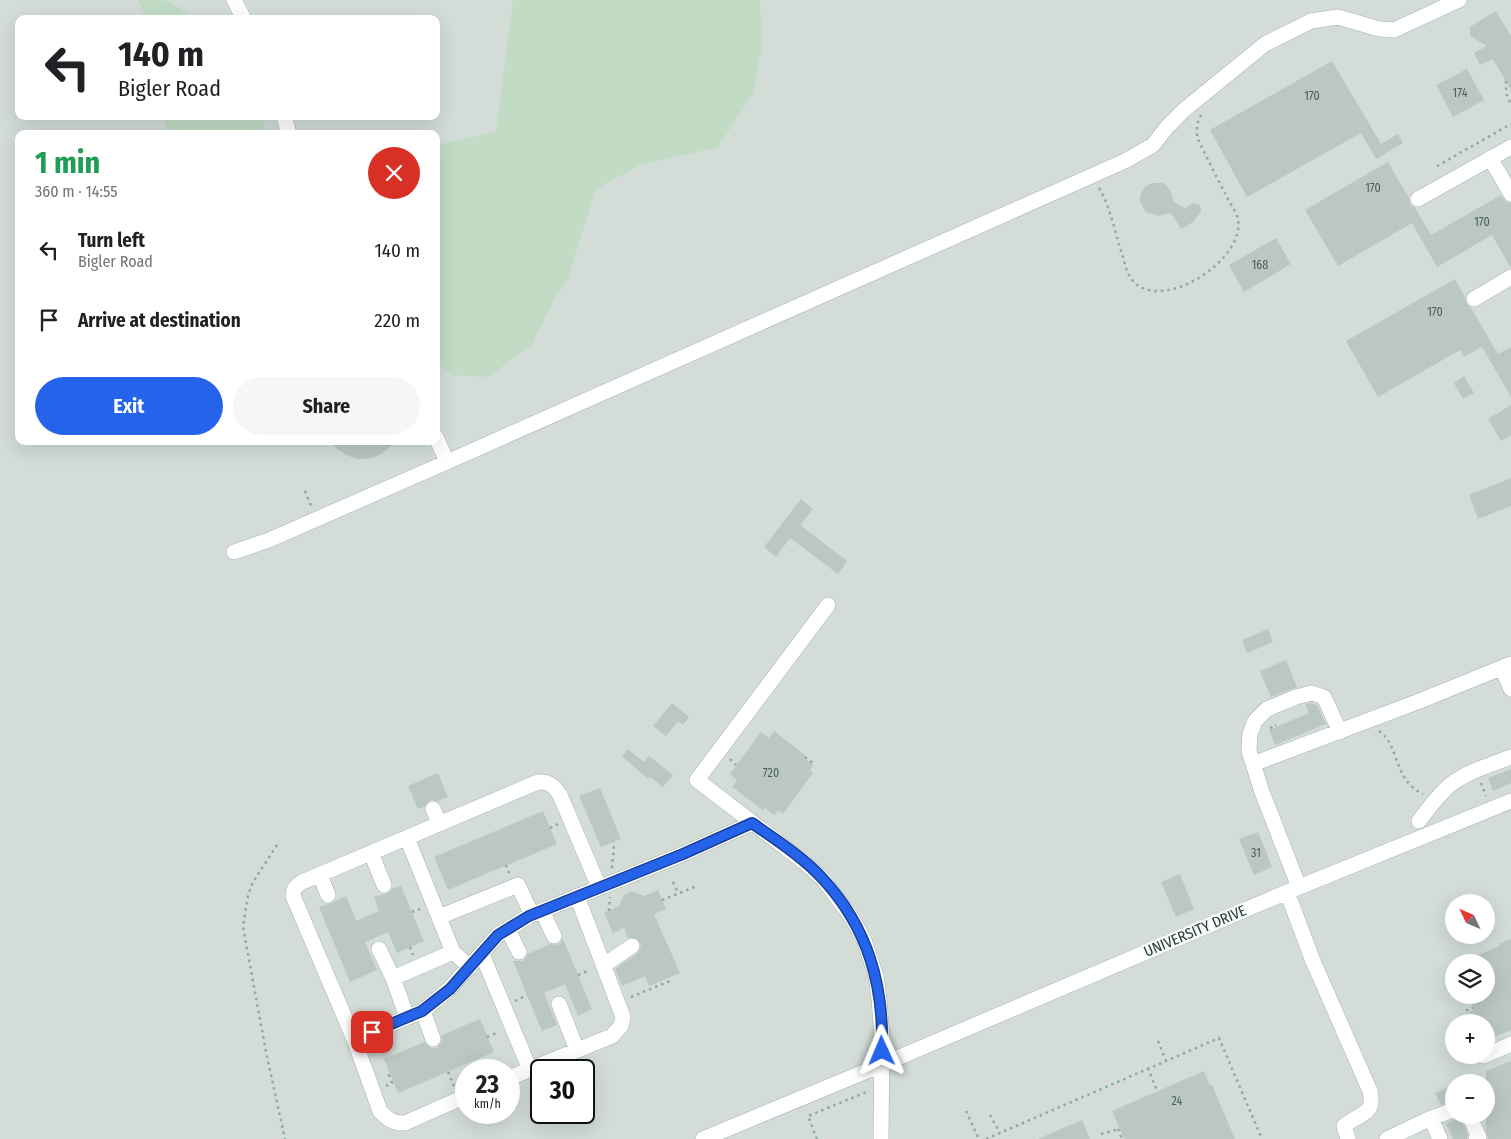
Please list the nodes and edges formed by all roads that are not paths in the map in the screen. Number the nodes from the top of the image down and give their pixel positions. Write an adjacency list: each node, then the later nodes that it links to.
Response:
1 (234, 0): 3 (street)
2 (1459, 0): 11 (street)
3 (242, 15)
4 (1511, 147): 5 (street)
5 (1490, 158): 6 (street); 7 (street)
6 (1511, 194)
7 (1418, 199)
8 (1511, 277): 9 (street)
9 (1474, 299)
10 (440, 445): 11 (street)
11 (447, 462): 12 (street)
12 (234, 552)
13 (828, 605): 22 (street)
14 (1506, 666): 15 (street); 16 (street)
15 (1511, 689)
16 (1340, 732): 18 (street); 18 (street)
17 (1511, 756): 21 (street)
18 (1253, 764): 29 (street)
19 (1511, 801): 29 (street, UNIVERSITY DRIVE)
20 (433, 809): 23 (street)
21 (1420, 821)
22 (752, 823): 28 (street); 53 (street)
23 (440, 824): 24 (street); 28 (street)
24 (407, 838): 25 (street); 33 (street)
25 (372, 853): 26 (street); 27 (street)
26 (320, 875): 30 (street); 47 (street)
27 (384, 885)
28 (605, 890): 31 (street)
29 (1293, 890): 53 (street, UNIVERSITY DRIVE); 62 (street)
30 (328, 895)
31 (576, 896): 32 (street); 41 (street)
32 (537, 913): 33 (street); 34 (street); 35 (street)
33 (439, 917): 38 (street)
34 (508, 930): 39 (street); 40 (street)
35 (554, 936)
36 (632, 946): 41 (street)
37 (379, 949): 43 (street)
38 (453, 952): 42 (street); 43 (street)
39 (519, 952)
40 (482, 954): 42 (street); 54 (street)
41 (604, 965): 50 (street)
42 (470, 967): 45 (street)
43 (393, 978): 46 (street)
44 (559, 1004): 50 (street)
45 (422, 1011): 46 (street); 48 (street)
46 (407, 1017): 47 (street)
47 (354, 1039): 56 (street)
48 (433, 1039)
49 (1511, 1044): 51 (street)
50 (576, 1050): 52 (street)
51 (1495, 1051)
52 (555, 1059)
53 (881, 1065): 60 (street, UNIVERSITY DRIVE); 61 (street)
54 (530, 1070): 55 (street)
55 (520, 1074)
56 (455, 1101)
57 (1445, 1113): 58 (street)
58 (1431, 1118): 63 (street); 64 (street)
59 (1473, 1124): 65 (street)
60 (702, 1139)
61 (881, 1139)
62 (1348, 1139)
63 (1387, 1139)
64 (1440, 1139)
65 (1476, 1139)

